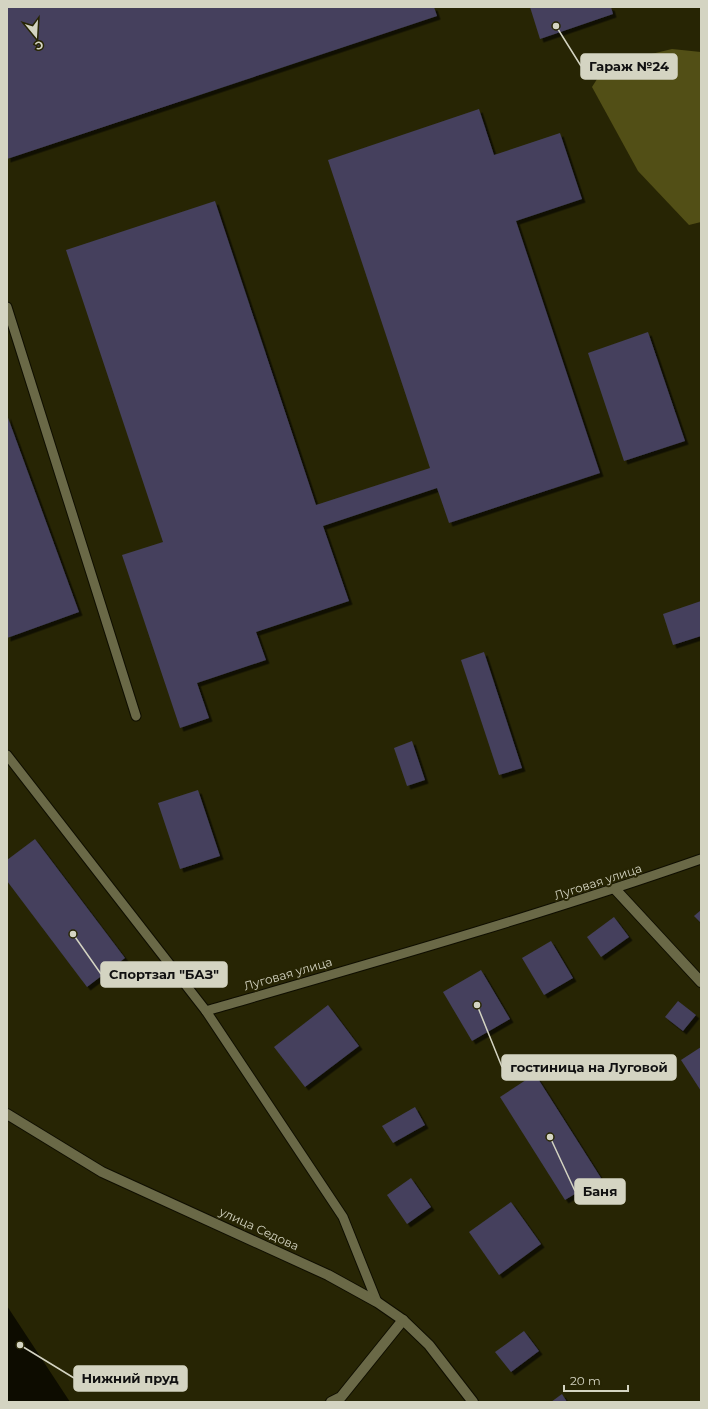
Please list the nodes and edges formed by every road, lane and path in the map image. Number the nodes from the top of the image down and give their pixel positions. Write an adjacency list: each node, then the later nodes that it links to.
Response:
1 (7, 307): 2 (lane)
2 (136, 716)
3 (7, 755): 7 (lane)
4 (701, 859): 5 (lane, Луговая улица)
5 (615, 889): 6 (main road); 7 (lane, Луговая улица)
6 (701, 982)
7 (206, 1010): 9 (lane)
8 (7, 1114): 9 (main road, улица Седова)
9 (377, 1302): 10 (main road, улица Седова)
10 (403, 1320): 11 (main road); 12 (main road, улица Седова)
11 (331, 1402)
12 (474, 1402)

